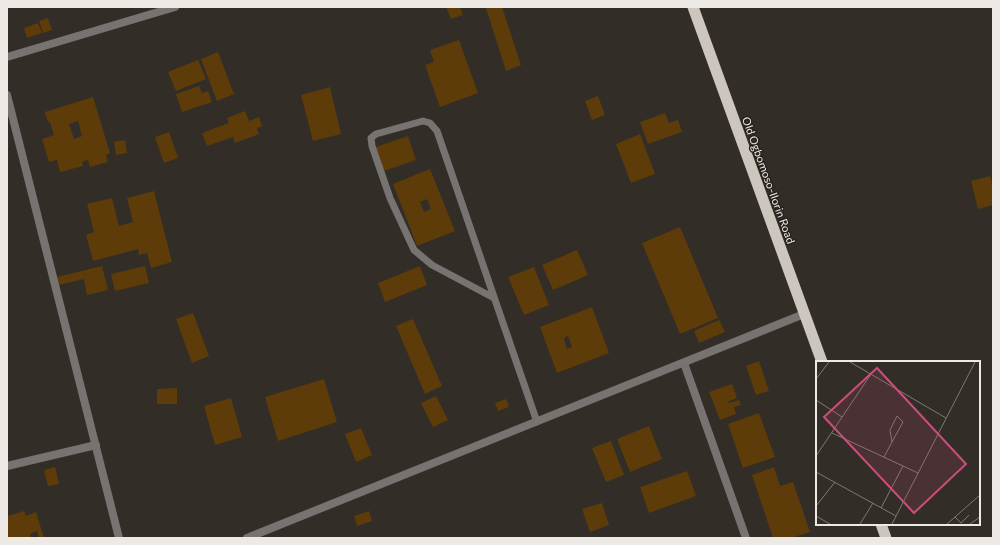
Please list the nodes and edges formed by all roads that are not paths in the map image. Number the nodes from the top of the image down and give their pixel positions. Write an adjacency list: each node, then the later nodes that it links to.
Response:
1 (175, 7): 3 (street)
2 (693, 7): 6 (highway, Old Ogbomoso-Ilorin Road)
3 (7, 57)
4 (7, 95): 10 (street)
5 (494, 298): 5 (lane); 9 (lane)
6 (804, 314): 7 (highway, Old Ogbomoso-Ilorin Road); 8 (street)
7 (822, 361)
8 (684, 363): 9 (street); 15 (street)
9 (537, 422): 14 (street)
10 (96, 445): 11 (street); 13 (street)
11 (7, 466)
12 (881, 525): 16 (highway)
13 (119, 538)
14 (247, 538)
15 (746, 538)
16 (886, 538)

